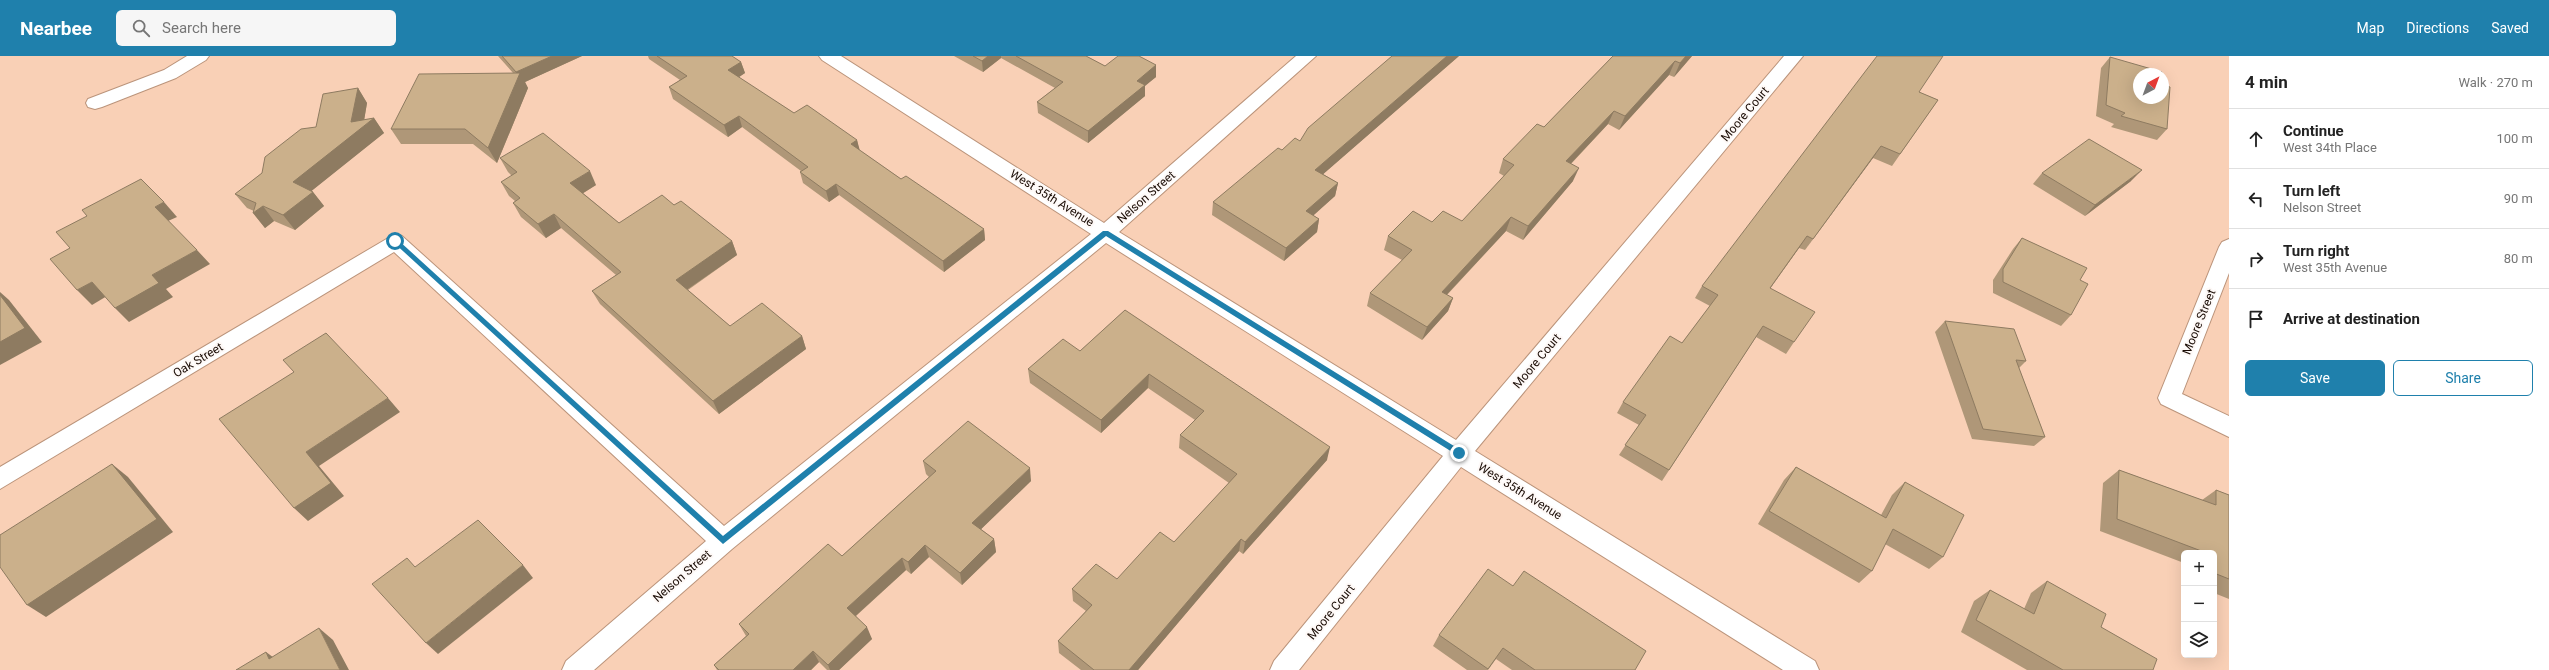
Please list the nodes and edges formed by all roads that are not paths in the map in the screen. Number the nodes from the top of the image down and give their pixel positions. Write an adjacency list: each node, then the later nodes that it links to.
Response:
1 (200, 56): 5 (street)
2 (828, 56): 6 (street, West 35th Avenue)
3 (1307, 56): 6 (street, Nelson Street)
4 (1794, 56): 9 (street, Moore Court)
5 (94, 104)
6 (1105, 232): 9 (street, West 35th Avenue); 11 (street, Nelson Street)
7 (2229, 246): 8 (street, Moore Street)
8 (2229, 427)
9 (1459, 453): 13 (street, Moore Court); 14 (street, West 35th Avenue)
10 (0, 479): 11 (street, Oak Street)
11 (723, 541): 12 (street, Nelson Street)
12 (576, 670)
13 (1284, 670)
14 (1806, 670)

